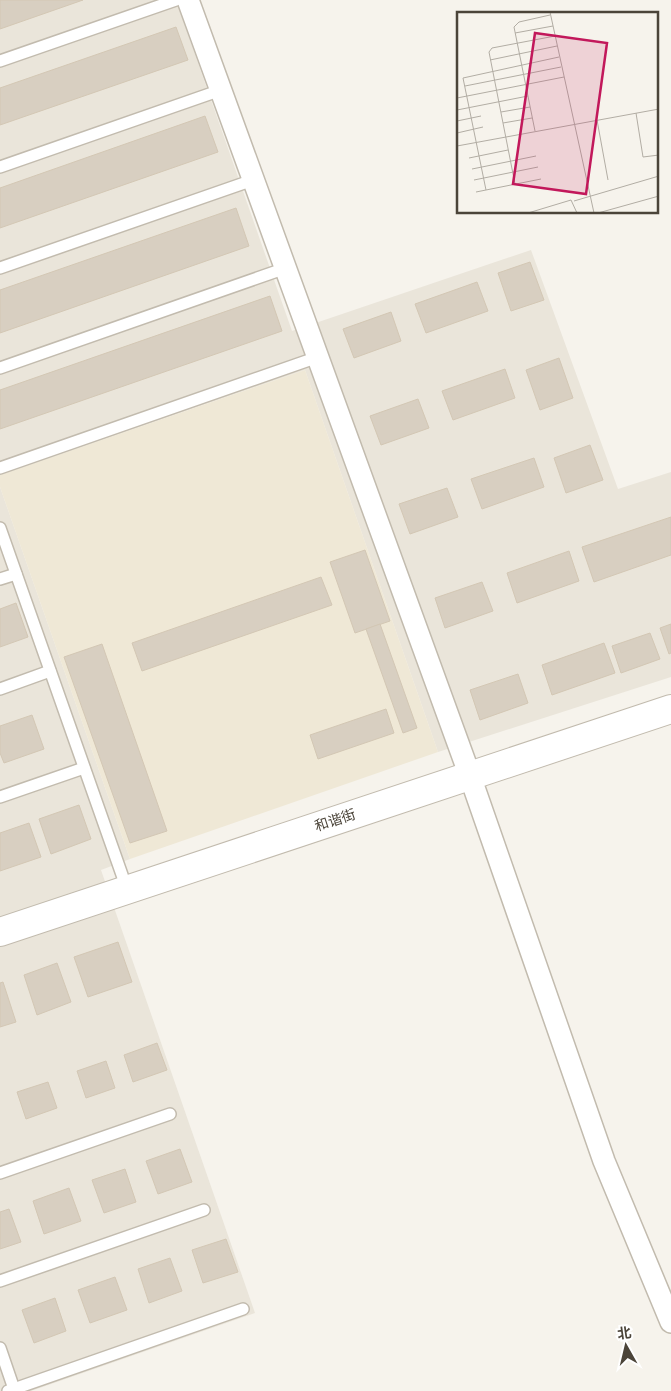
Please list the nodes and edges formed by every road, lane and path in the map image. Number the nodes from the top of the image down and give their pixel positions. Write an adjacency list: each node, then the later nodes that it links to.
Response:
1 (176, 0): 3 (lane)
2 (188, 0): 4 (street)
3 (0, 61)
4 (220, 90): 5 (lane); 6 (street)
5 (0, 167)
6 (253, 180): 7 (lane); 8 (street)
7 (0, 268)
8 (286, 268): 9 (street); 10 (lane)
9 (318, 357): 11 (lane); 19 (street)
10 (0, 368)
11 (0, 468)
12 (0, 528): 13 (lane)
13 (16, 574): 14 (lane); 15 (lane)
14 (0, 579)
15 (50, 671): 16 (lane); 18 (lane)
16 (0, 689)
17 (671, 709): 19 (street, 和谐街)
18 (84, 768): 20 (lane); 21 (lane)
19 (470, 776): 21 (street, 和谐街); 28 (street)
20 (0, 797)
21 (127, 890): 22 (street, 和谐街)
22 (0, 932)
23 (170, 1114): 24 (lane)
24 (0, 1173)
25 (204, 1210): 26 (lane)
26 (0, 1281)
27 (242, 1309): 30 (lane)
28 (671, 1322)
29 (0, 1348): 30 (lane)
30 (11, 1390)

